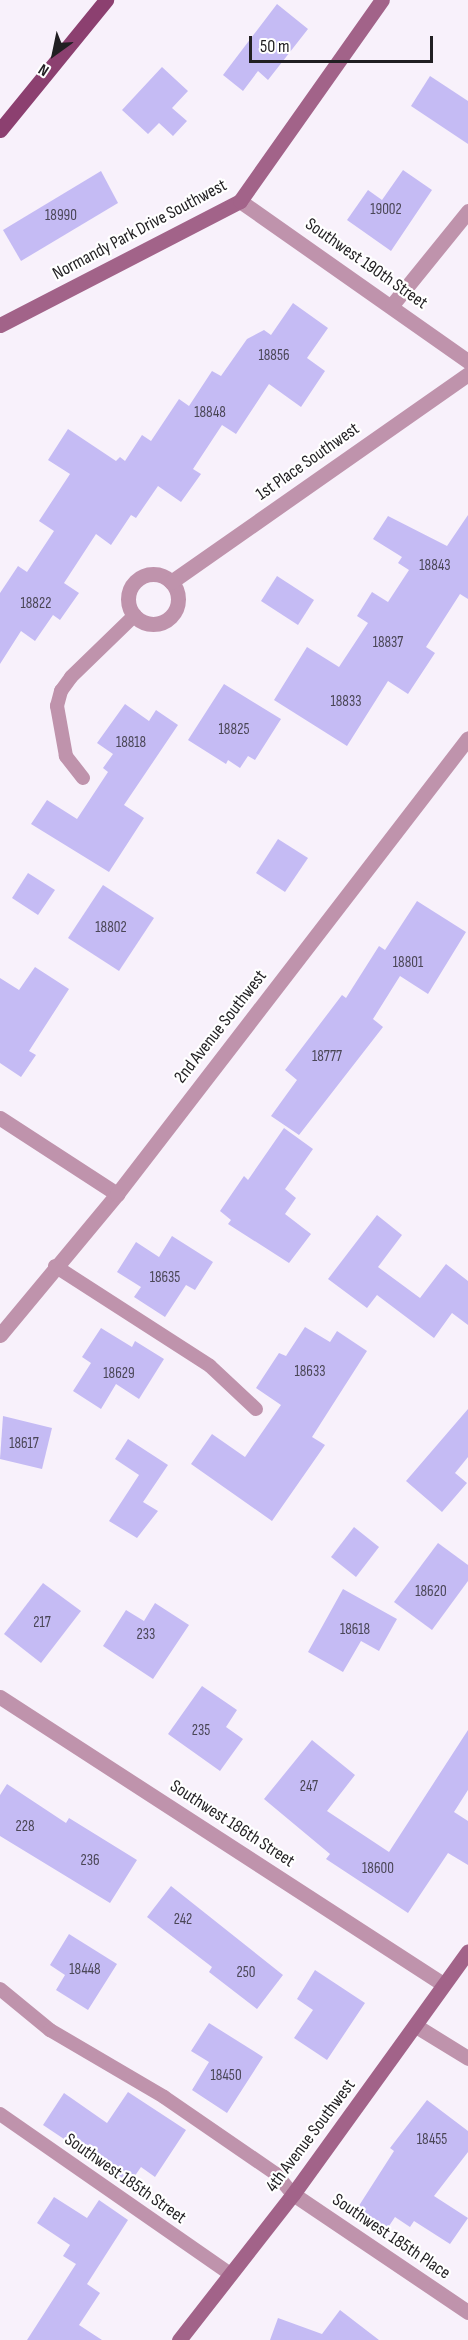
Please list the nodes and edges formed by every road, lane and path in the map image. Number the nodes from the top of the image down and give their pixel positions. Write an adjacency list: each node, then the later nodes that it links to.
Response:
1 (106, 0): 3 (main road)
2 (382, 0): 4 (street, Normandy Park Drive Southwest)
3 (0, 130)
4 (240, 201): 6 (street, Southwest 190th Street); 7 (street, Normandy Park Drive Southwest)
5 (468, 211): 6 (street)
6 (392, 305): 8 (street, Southwest 190th Street)
7 (0, 325)
8 (468, 361)
9 (468, 374): 10 (street, 1st Place Southwest)
10 (171, 582): 11 (street); 11 (street)
11 (135, 615): 13 (lane)
12 (468, 738): 15 (street, 2nd Avenue Southwest)
13 (83, 778)
14 (0, 1118): 15 (street)
15 (117, 1194): 16 (street, 2nd Avenue Southwest)
16 (55, 1266): 17 (street, 2nd Avenue Southwest); 18 (lane)
17 (0, 1335)
18 (256, 1409)
19 (0, 1697): 21 (street, Southwest 186th Street)
20 (468, 1951): 21 (street, 4th Avenue Southwest)
21 (443, 1984): 23 (street, 4th Avenue Southwest)
22 (0, 1989): 26 (lane)
23 (416, 2026): 24 (street); 26 (street, 4th Avenue Southwest)
24 (468, 2058)
25 (0, 2114): 27 (lane, Southwest 185th Street)
26 (292, 2194): 27 (street, 4th Avenue Southwest); 28 (street, Southwest 185th Place)
27 (230, 2274): 29 (street, 4th Avenue Southwest)
28 (468, 2312)
29 (179, 2340)

